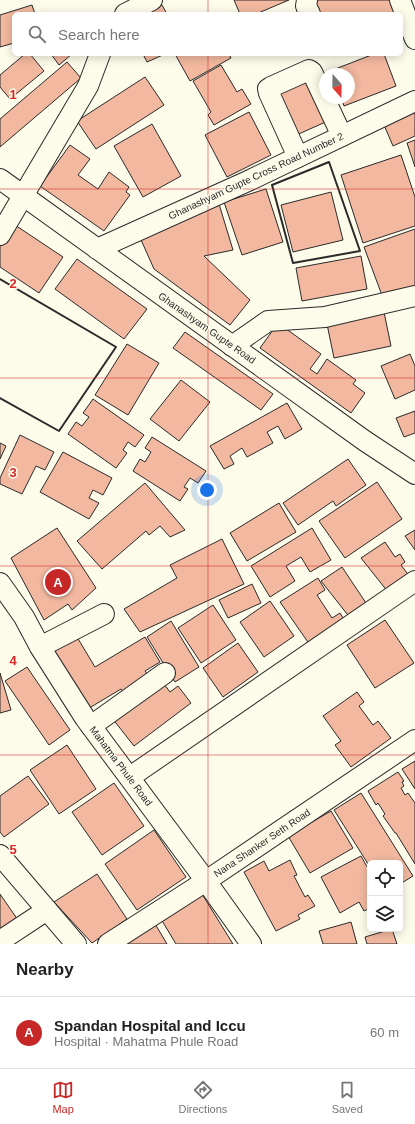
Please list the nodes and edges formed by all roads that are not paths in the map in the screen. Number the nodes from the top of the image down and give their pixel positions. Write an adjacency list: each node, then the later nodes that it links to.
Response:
1 (120, 0): 5 (street)
2 (152, 0): 6 (street)
3 (307, 0): 7 (street)
4 (403, 11): 8 (street)
5 (115, 12)
6 (129, 12)
7 (309, 12)
8 (415, 39)
9 (99, 56): 14 (street)
10 (415, 101): 11 (street, Ghanashyam Gupte Cross Road Number 2)
11 (342, 136): 12 (street, Ghanashyam Gupte Cross Road Number 2); 12 (street)
12 (298, 157): 16 (street, Ghanashyam Gupte Cross Road Number 2)
13 (0, 179): 14 (street, Ghanashyam Gupte Road)
14 (23, 196): 15 (street); 16 (street, Ghanashyam Gupte Road)
15 (0, 235)
16 (97, 249): 18 (street, Ghanashyam Gupte Road)
17 (415, 296): 18 (street)
18 (232, 346): 19 (street, Ghanashyam Gupte Road)
19 (415, 474)
20 (415, 581): 27 (street)
21 (0, 583): 23 (street, Mahatma Phule Road)
22 (104, 614): 23 (street)
23 (40, 647): 25 (street, Mahatma Phule Road)
24 (165, 674): 25 (street)
25 (91, 726): 27 (street, Mahatma Phule Road)
26 (415, 740): 29 (street, Nana Shanker Seth Road)
27 (130, 777): 29 (street, Mahatma Phule Road)
28 (0, 855): 30 (street)
29 (206, 881): 33 (street, Nana Shanker Seth Road); 34 (street, Mahatma Phule Road)
30 (47, 910): 31 (street); 32 (street)
31 (0, 941)
32 (76, 944)
33 (108, 944)
34 (251, 944)

